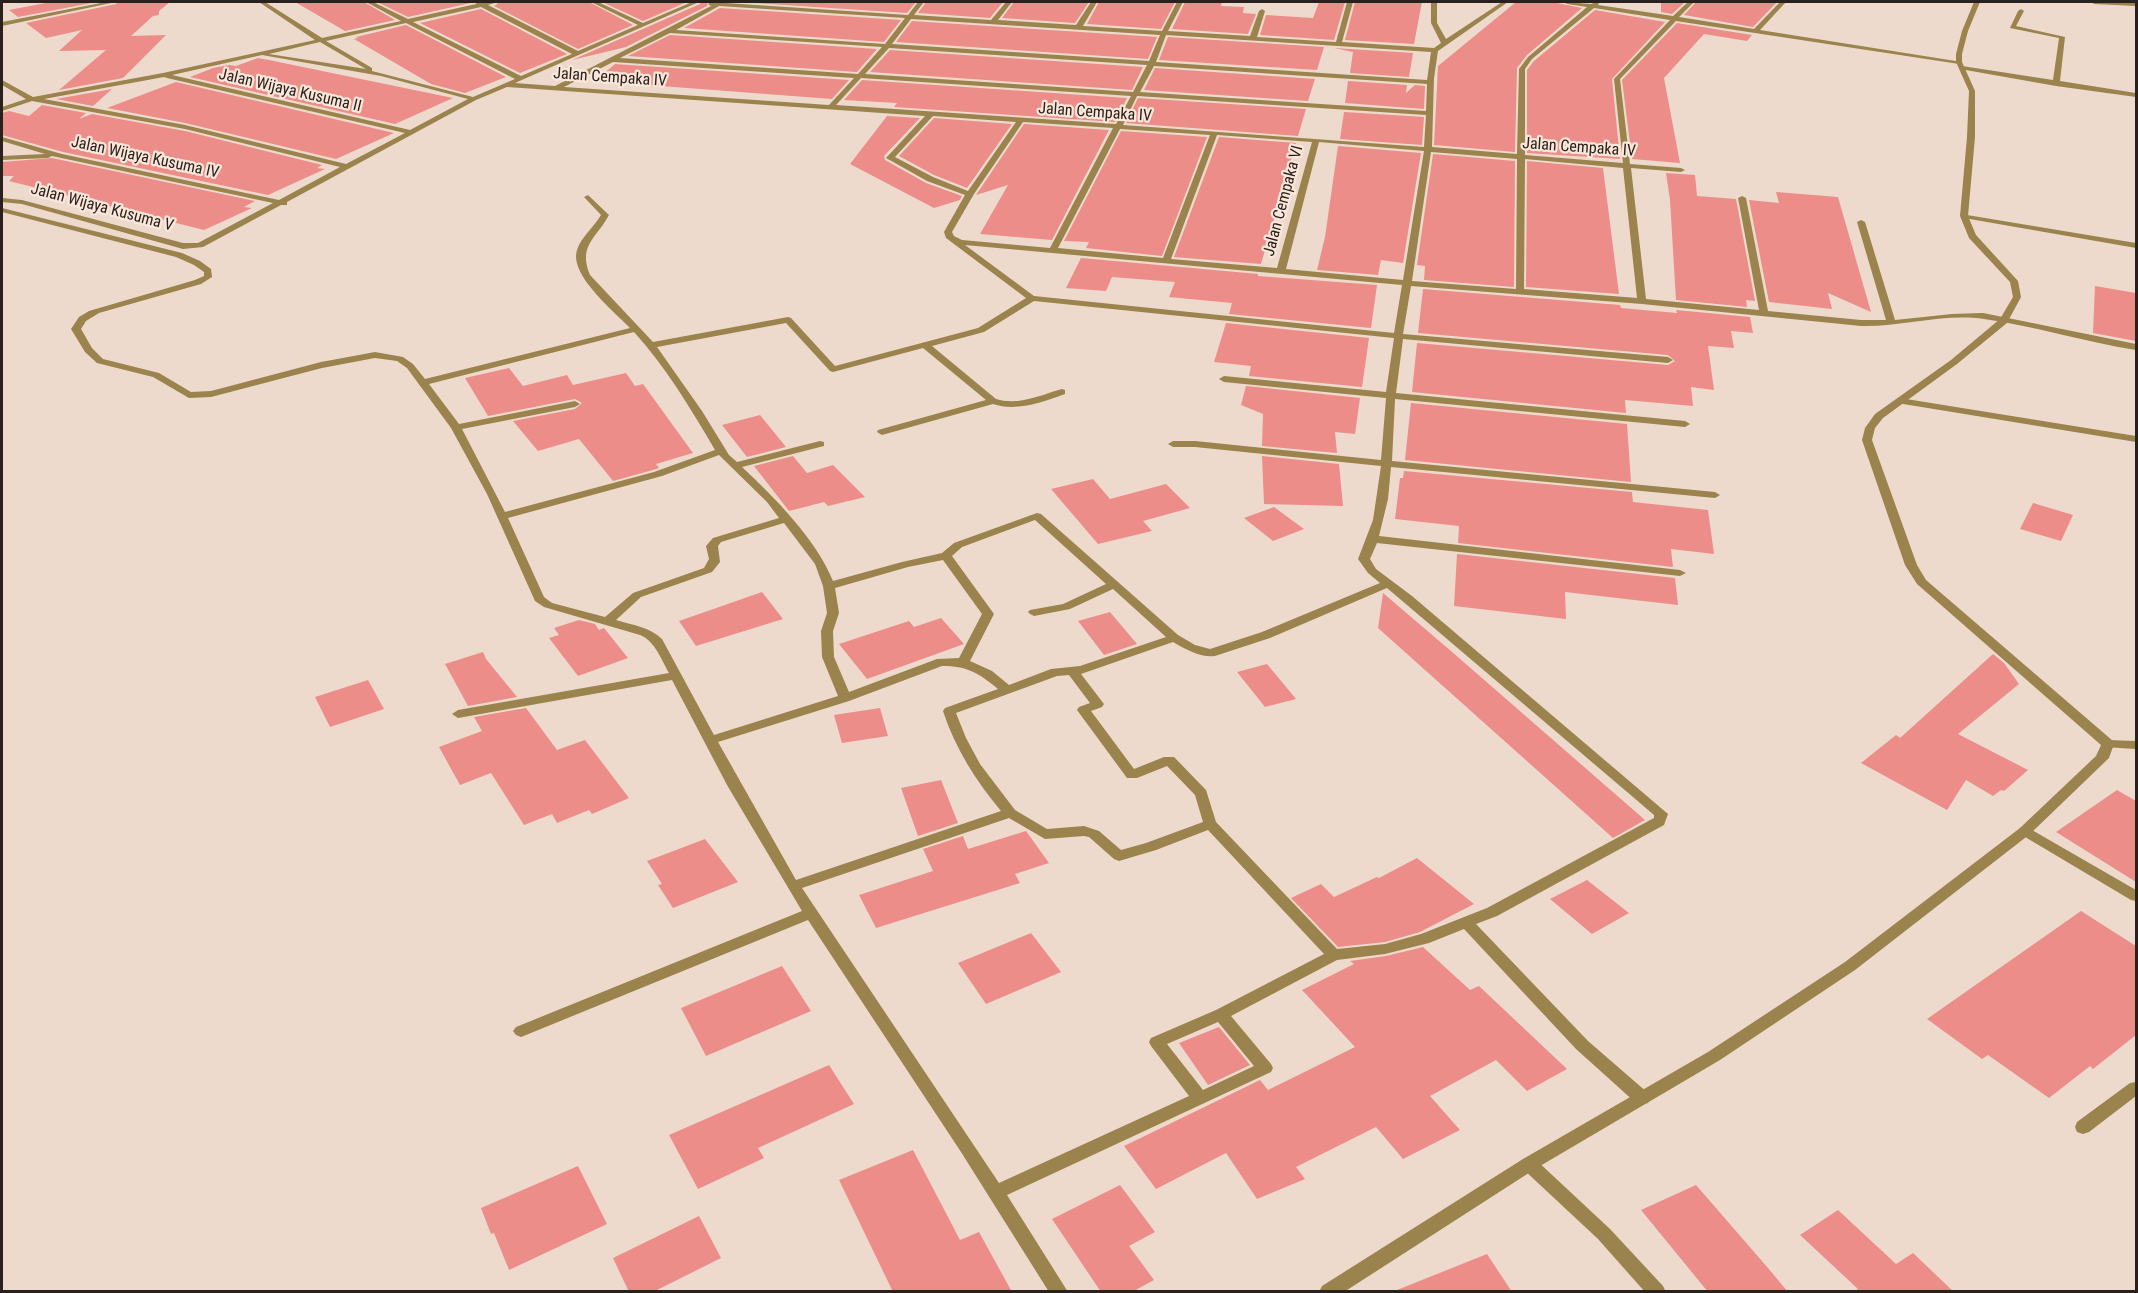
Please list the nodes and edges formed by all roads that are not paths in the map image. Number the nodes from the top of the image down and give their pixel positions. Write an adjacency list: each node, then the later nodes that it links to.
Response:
1 (113, 2): 30 (street)
2 (262, 2): 38 (street)
3 (369, 2): 28 (street)
4 (495, 2): 19 (street)
5 (594, 2): 31 (street)
6 (697, 2): 22 (street); 31 (street)
7 (921, 2): 27 (street)
8 (1009, 2): 29 (street)
9 (1094, 2): 33 (street)
10 (1180, 2): 36 (street)
11 (1350, 2): 39 (street)
12 (1434, 2): 40 (street)
13 (1506, 2): 40 (street)
14 (1568, 2): 20 (street)
15 (1691, 2): 24 (street)
16 (1783, 2): 32 (street)
17 (1977, 2): 46 (street)
18 (2094, 2): 21 (street)
19 (478, 3): 28 (street); 43 (street)
20 (1596, 4): 26 (street); 75 (street)
21 (2136, 4)
22 (717, 5): 27 (street); 34 (street)
23 (1262, 11): 37 (street)
24 (1682, 11): 26 (street); 32 (street)
25 (2021, 11): 54 (street)
26 (1673, 14): 35 (street); 76 (street)
27 (908, 17): 29 (street); 41 (street)
28 (404, 21): 38 (street); 51 (street)
29 (993, 22): 33 (street)
30 (2, 24)
31 (641, 24): 43 (street)
32 (1761, 25): 35 (street); 46 (street)
33 (1078, 28): 36 (street)
34 (669, 31): 41 (street); 45 (street)
35 (1755, 31): 46 (street)
36 (1164, 33): 37 (street); 47 (street)
37 (1253, 38): 39 (street)
38 (321, 40): 44 (street); 49 (street)
39 (1339, 43): 42 (street)
40 (1445, 43): 42 (street)
41 (887, 46): 47 (street); 50 (street)
42 (1436, 50): 53 (street)
43 (576, 53): 51 (street)
44 (258, 54): 48 (street); 49 (street)
45 (612, 60): 50 (street); 56 (street)
46 (1960, 61): 54 (street); 85 (street)
47 (1152, 62): 53 (street); 57 (street)
48 (163, 75): 59 (street); 68 (street, Jalan Wijaya Kusuma II)
49 (381, 75): 60 (street)
50 (861, 75): 57 (street); 62 (street)
51 (519, 78): 55 (street)
52 (2, 82): 59 (street)
53 (1429, 82): 64 (street)
54 (2056, 84): 58 (street)
55 (507, 85): 56 (street, Jalan Cempaka IV); 60 (street)
56 (556, 88): 62 (street, Jalan Cempaka IV)
57 (1136, 93): 64 (street); 67 (street)
58 (2136, 95): 61 (street)
59 (32, 99): 63 (street); 77 (street)
60 (474, 99): 68 (street)
61 (2136, 103)
62 (831, 107): 65 (street, Jalan Cempaka IV)
63 (2, 109)
64 (1428, 112): 72 (street)
65 (930, 115): 66 (street, Jalan Cempaka IV); 79 (street)
66 (1020, 121): 67 (street, Jalan Cempaka IV); 79 (street)
67 (1117, 128): 69 (street, Jalan Cempaka IV); 89 (street)
68 (410, 132): 77 (street)
69 (1214, 134): 71 (street, Jalan Cempaka IV); 90 (street)
70 (2, 139): 73 (street, Jalan Wijaya Kusuma IV)
71 (1316, 140): 72 (street, Jalan Cempaka IV); 91 (street, Jalan Cempaka VI)
72 (1428, 151): 75 (street, Jalan Cempaka IV); 92 (street)
73 (61, 156): 74 (street); 83 (street, Jalan Wijaya Kusuma IV)
74 (2, 158)
75 (1521, 158): 76 (street, Jalan Cempaka IV); 93 (street)
76 (1628, 166): 78 (street, Jalan Cempaka IV); 95 (street)
77 (349, 167): 83 (street)
78 (1681, 170)
79 (970, 194): 87 (street)
80 (588, 197): 99 (street)
81 (1742, 198): 96 (street)
82 (2, 200): 83 (street, Jalan Wijaya Kusuma V)
83 (284, 203)
84 (2, 210): 106 (street)
85 (1964, 216): 88 (street); 98 (street)
86 (1860, 222): 97 (street)
87 (954, 240): 89 (street); 94 (street)
88 (2136, 246)
89 (1053, 250): 90 (street)
90 (1166, 261): 91 (street)
91 (1281, 271): 92 (street)
92 (1408, 283): 93 (street); 100 (street)
93 (1520, 292): 95 (street)
94 (1032, 298): 100 (street); 102 (street)
95 (1642, 301): 96 (street)
96 (1764, 312): 97 (street)
97 (1892, 321): 98 (street)
98 (2004, 321): 103 (street); 110 (street)
99 (636, 329): 101 (street); 106 (street)
100 (1399, 336): 104 (street); 108 (street)
101 (651, 345): 102 (street); 118 (street)
102 (926, 346): 109 (street)
103 (2136, 347)
104 (1668, 360)
105 (1224, 379): 108 (street)
106 (422, 383): 113 (street)
107 (1062, 392): 109 (street)
108 (1390, 394): 112 (street); 119 (street)
109 (993, 401): 114 (street)
110 (1900, 401): 115 (street); 140 (street)
111 (575, 404): 113 (street)
112 (1684, 424)
113 (456, 427): 122 (street)
114 (882, 432)
115 (2136, 439)
116 (820, 444): 120 (street)
117 (1173, 444): 119 (street)
118 (721, 451): 120 (street); 122 (street)
119 (1386, 464): 121 (street); 124 (street)
120 (735, 466): 123 (street)
121 (1715, 495)
122 (502, 516): 131 (street)
123 (787, 519): 129 (street); 131 (street)
124 (1375, 539): 126 (street); 128 (street)
125 (946, 556): 127 (street); 129 (street); 133 (street)
126 (1680, 573)
127 (1116, 584): 130 (street); 132 (street)
128 (1387, 584): 132 (street); 148 (street)
129 (829, 586): 137 (street)
130 (1034, 612)
131 (609, 620): 135 (street)
132 (1174, 638): 134 (street)
133 (963, 662): 136 (street); 137 (street)
134 (1072, 670): 136 (street); 143 (street)
135 (675, 676): 138 (street); 139 (street)
136 (1007, 690): 142 (street)
137 (845, 698): 139 (street)
138 (458, 714)
139 (710, 740): 145 (street)
140 (2108, 744): 141 (street); 144 (street)
141 (2136, 746)
142 (1010, 813): 143 (street); 145 (street)
143 (1209, 824): 149 (street)
144 (2025, 831): 146 (street); 154 (street)
145 (793, 886): 147 (street)
146 (2136, 896)
147 (811, 913): 151 (street); 157 (street)
148 (1466, 922): 149 (street); 154 (street)
149 (1334, 955): 150 (street)
150 (1221, 1014): 153 (street); 153 (street)
151 (521, 1030)
152 (2136, 1088): 155 (street)
153 (1199, 1097): 157 (street)
154 (1642, 1098): 156 (street)
155 (2084, 1127)
156 (1529, 1164): 159 (street); 160 (street)
157 (994, 1193): 158 (street)
158 (1059, 1292)
159 (1328, 1292)
160 (1657, 1292)

